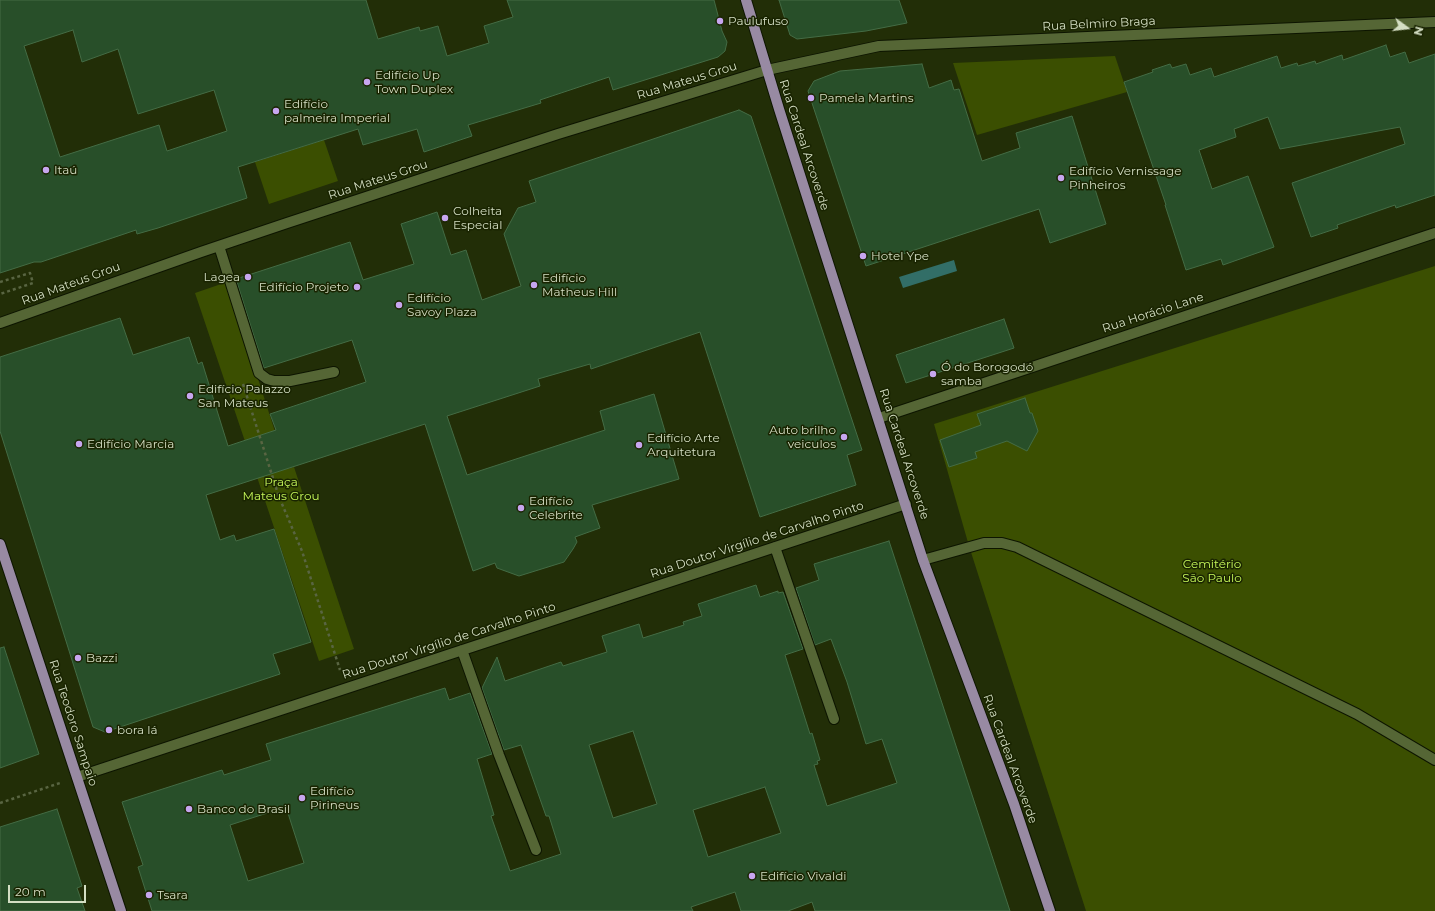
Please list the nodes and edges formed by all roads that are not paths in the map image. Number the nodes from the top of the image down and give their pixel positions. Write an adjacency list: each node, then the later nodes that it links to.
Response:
1 (746, 0): 3 (main road, Rua Cardeal Arcoverde)
2 (1435, 22): 3 (street, Rua Belmiro Braga)
3 (766, 70): 5 (street, Rua Mateus Grou); 8 (main road, Rua Cardeal Arcoverde)
4 (1435, 233): 8 (street, Rua Horácio Lane)
5 (219, 246): 6 (street, Rua Mateus Grou); 7 (street)
6 (0, 323)
7 (334, 372)
8 (879, 418): 9 (main road, Rua Cardeal Arcoverde)
9 (906, 504): 11 (street, Rua Doutor Virgílio de Carvalho Pinto); 12 (main road, Rua Cardeal Arcoverde)
10 (0, 544): 16 (main road, Rua Teodoro Sampaio)
11 (775, 547): 13 (street, Rua Doutor Virgílio de Carvalho Pinto); 14 (street)
12 (923, 560): 15 (street); 19 (main road, Rua Cardeal Arcoverde)
13 (462, 650): 16 (street, Rua Doutor Virgílio de Carvalho Pinto); 17 (street)
14 (834, 719)
15 (1435, 760)
16 (77, 777): 18 (main road, Rua Teodoro Sampaio)
17 (536, 850)
18 (121, 911)
19 (1050, 911)

